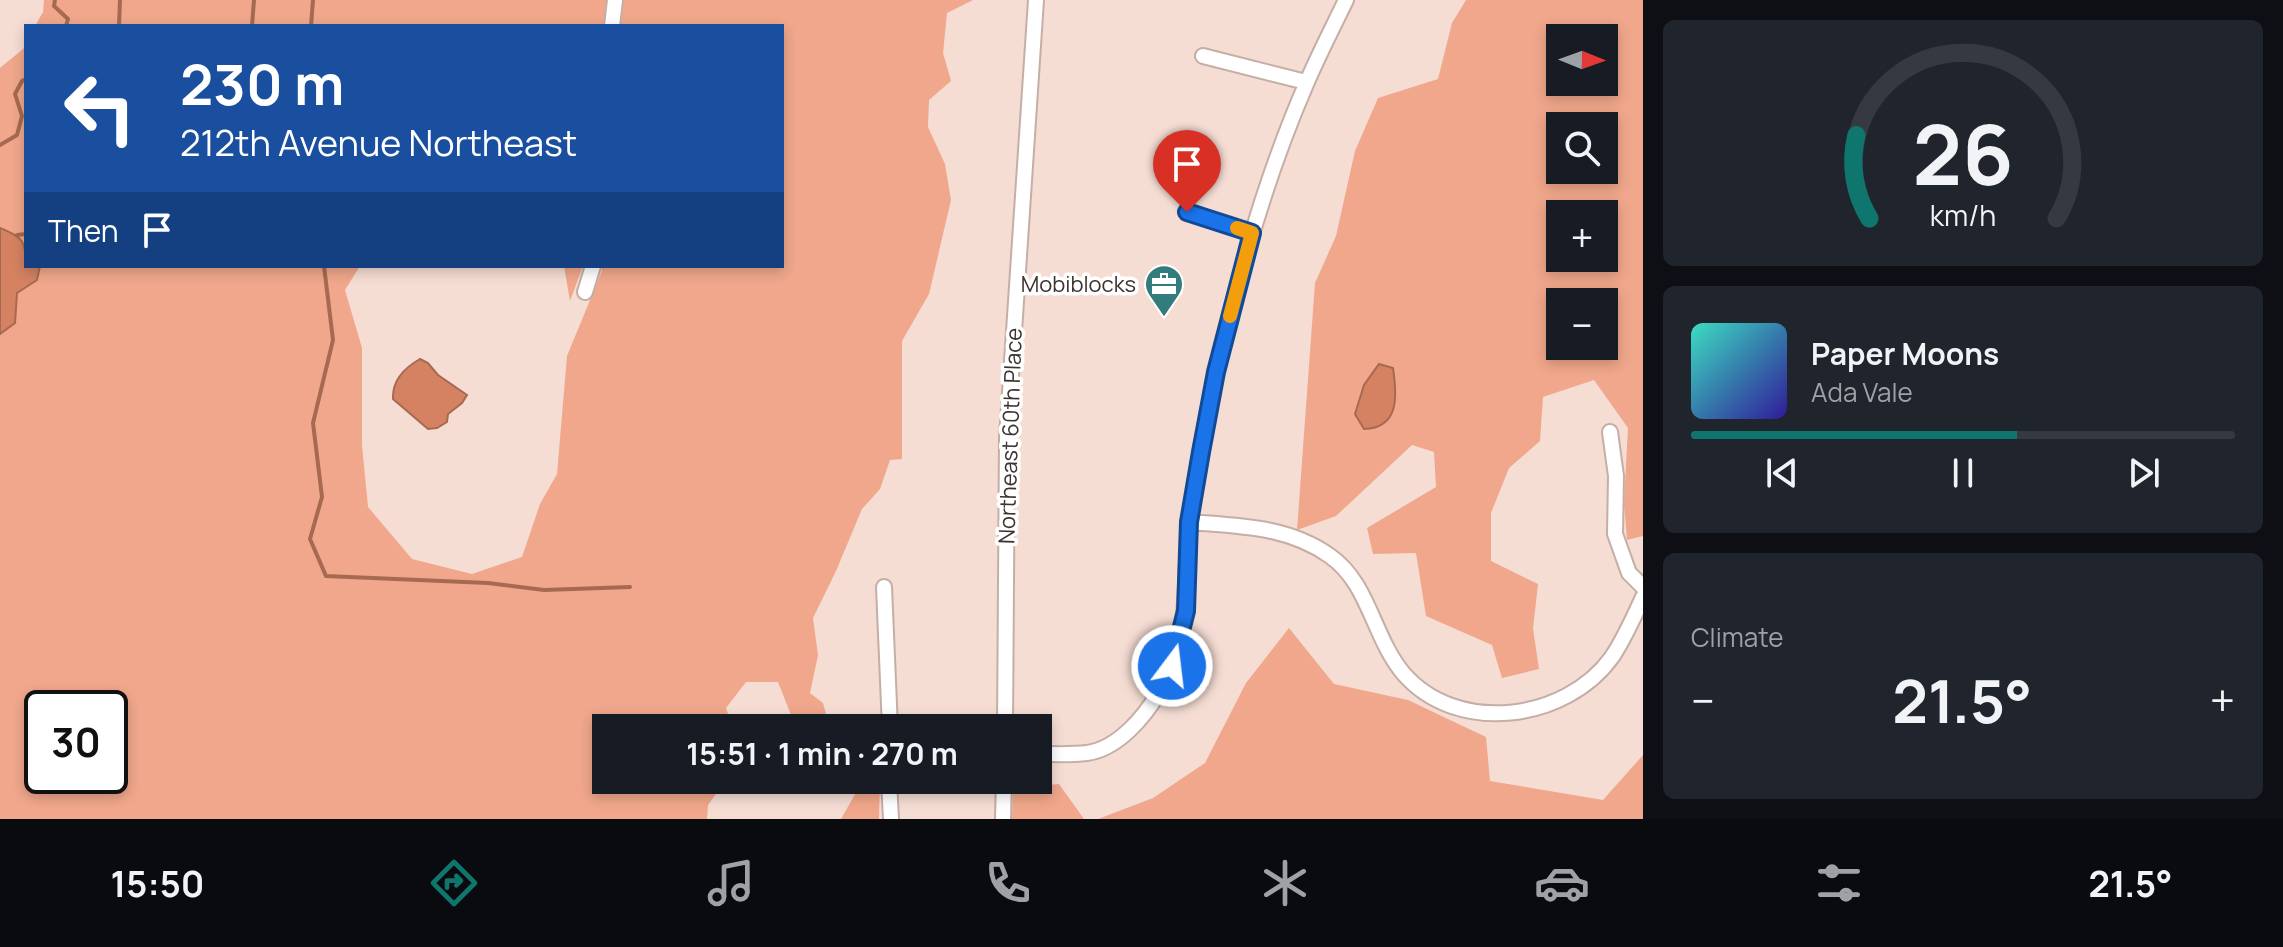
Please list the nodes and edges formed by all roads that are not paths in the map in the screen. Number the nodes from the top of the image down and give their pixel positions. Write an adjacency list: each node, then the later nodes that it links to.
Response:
1 (615, 0): 4 (street)
2 (1036, 0): 17 (street, Northeast 60th Place)
3 (1346, 0): 6 (street)
4 (612, 24)
5 (1203, 56): 6 (street)
6 (1306, 82): 8 (street)
7 (1187, 212): 8 (street)
8 (1252, 233): 12 (street)
9 (592, 268): 10 (street)
10 (585, 292)
11 (1610, 432): 14 (street)
12 (1189, 522): 15 (street); 18 (street)
13 (884, 587): 16 (street)
14 (1643, 587)
15 (1643, 597)
16 (889, 714)
17 (1005, 714)
18 (1052, 754)
19 (890, 794): 21 (street)
20 (1004, 794): 22 (street)
21 (891, 819)
22 (1003, 819)

